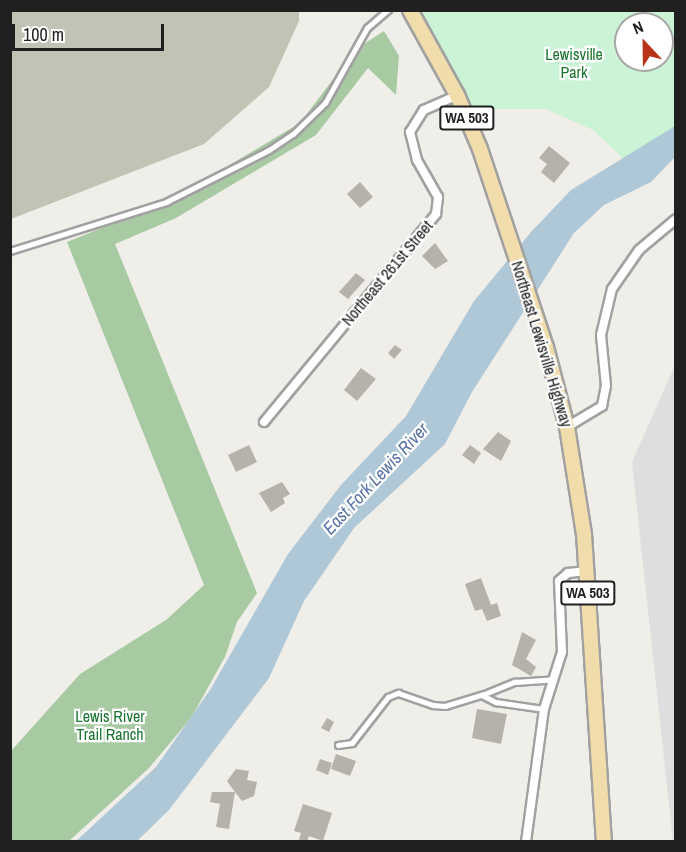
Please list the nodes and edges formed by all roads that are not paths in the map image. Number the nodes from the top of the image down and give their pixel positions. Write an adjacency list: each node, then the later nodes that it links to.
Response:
1 (388, 10): 5 (lane)
2 (410, 10): 3 (main road, Northeast Lewisville Highway / WA 503)
3 (457, 95): 6 (street, Northeast 261st Street); 7 (main road, Northeast Lewisville Highway / WA 503)
4 (675, 219): 7 (street)
5 (10, 252)
6 (264, 422)
7 (567, 426): 8 (main road, Northeast Lewisville Highway / WA 503)
8 (587, 571): 9 (street); 14 (main road, Northeast Lewisville Highway / WA 503)
9 (554, 679): 10 (lane); 11 (street)
10 (482, 694): 11 (lane); 12 (lane)
11 (544, 708): 13 (street)
12 (338, 745)
13 (526, 842)
14 (604, 842)

